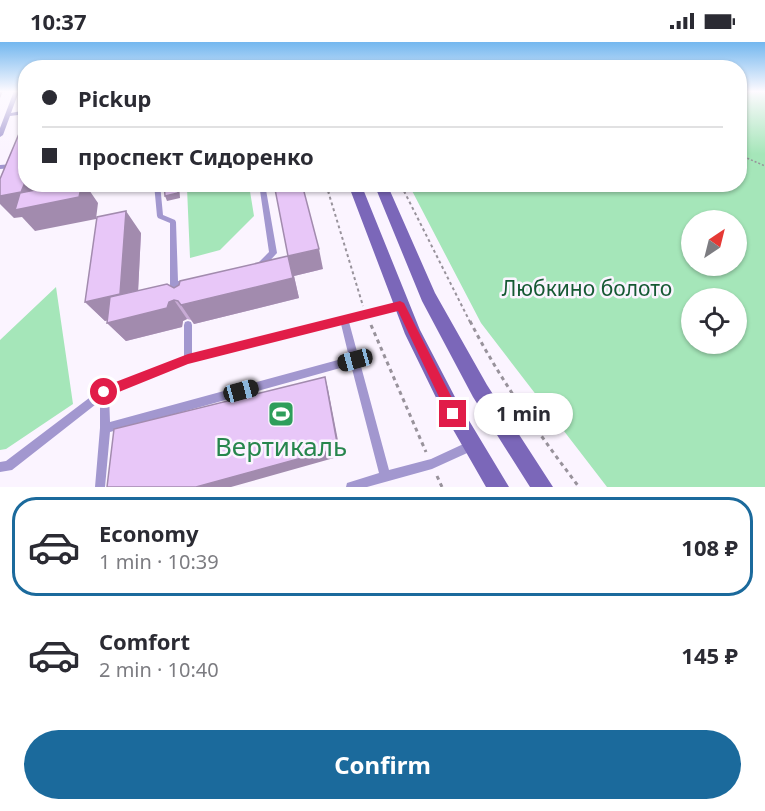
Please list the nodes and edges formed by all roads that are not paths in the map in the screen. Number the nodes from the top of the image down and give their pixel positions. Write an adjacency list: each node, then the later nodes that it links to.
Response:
1 (10, 112): 3 (lane)
2 (18, 114): 3 (lane)
3 (9, 116): 4 (lane); 5 (lane)
4 (0, 118)
5 (0, 135)
6 (18, 166): 7 (lane)
7 (0, 167)
8 (158, 192): 14 (lane)
9 (263, 192): 12 (lane)
10 (357, 192): 16 (main road)
11 (383, 192): 29 (main road)
12 (252, 268)
13 (199, 280): 14 (lane)
14 (188, 283): 15 (lane)
15 (188, 292)
16 (400, 306): 17 (lane); 23 (main road)
17 (345, 321): 19 (lane); 20 (lane)
18 (188, 325): 19 (lane)
19 (188, 359): 21 (lane)
20 (355, 360): 22 (lane); 25 (lane)
21 (104, 392): 22 (lane); 24 (lane)
22 (105, 428): 26 (lane)
23 (472, 445): 25 (lane); 28 (main road)
24 (0, 467)
25 (385, 476): 27 (lane)
26 (100, 487)
27 (351, 487)
28 (498, 487)
29 (542, 487)

